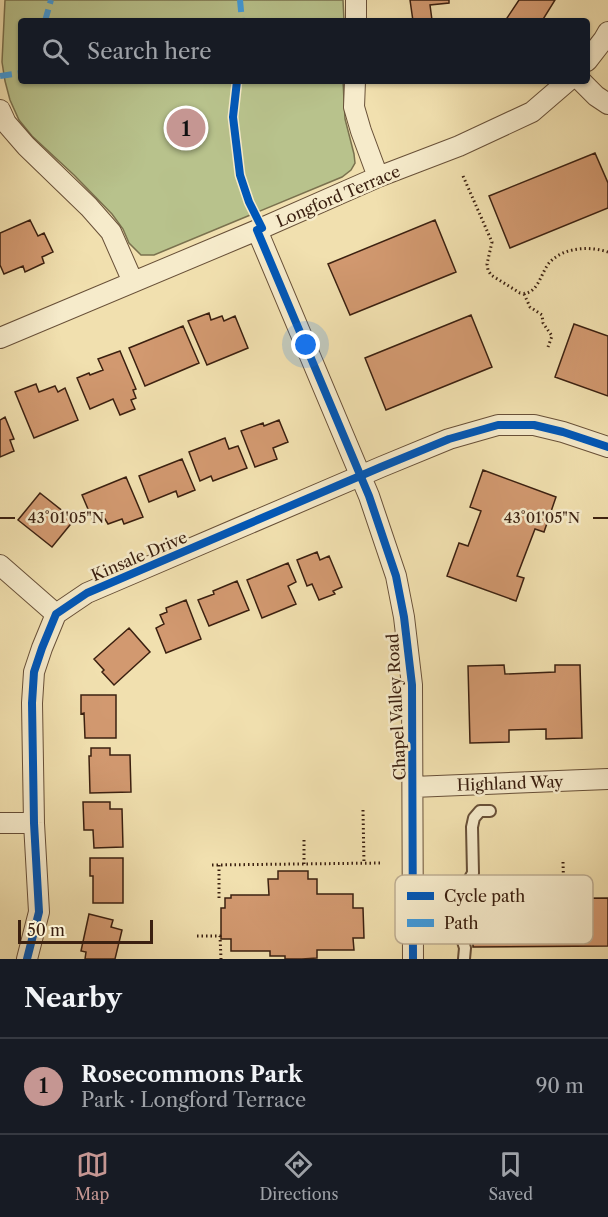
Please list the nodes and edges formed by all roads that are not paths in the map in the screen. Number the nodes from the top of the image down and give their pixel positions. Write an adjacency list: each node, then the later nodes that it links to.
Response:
1 (356, 0): 2 (street)
2 (356, 18)
3 (608, 32): 4 (street)
4 (590, 57)
5 (355, 84): 10 (street)
6 (565, 84): 10 (street, Longford Terrace)
7 (584, 84): 8 (street)
8 (608, 104)
9 (0, 110): 12 (street)
10 (378, 177): 11 (street, Longford Terrace)
11 (257, 230): 12 (street, Longford Terrace); 15 (street, Chapel Valley Road)
12 (133, 282): 13 (street, Longford Terrace)
13 (0, 338)
14 (608, 447): 15 (street, Kinsale Drive)
15 (360, 476): 17 (street, Kinsale Drive); 19 (street, Chapel Valley Road)
16 (0, 565): 17 (street)
17 (56, 614): 22 (street)
18 (608, 779): 19 (street, Highland Way)
19 (413, 787): 23 (street, Chapel Valley Road)
20 (490, 811): 24 (lane)
21 (0, 823): 22 (street)
22 (34, 823): 26 (street)
23 (413, 875)
24 (471, 875)
25 (464, 944): 27 (lane)
26 (27, 959)
27 (464, 959)

